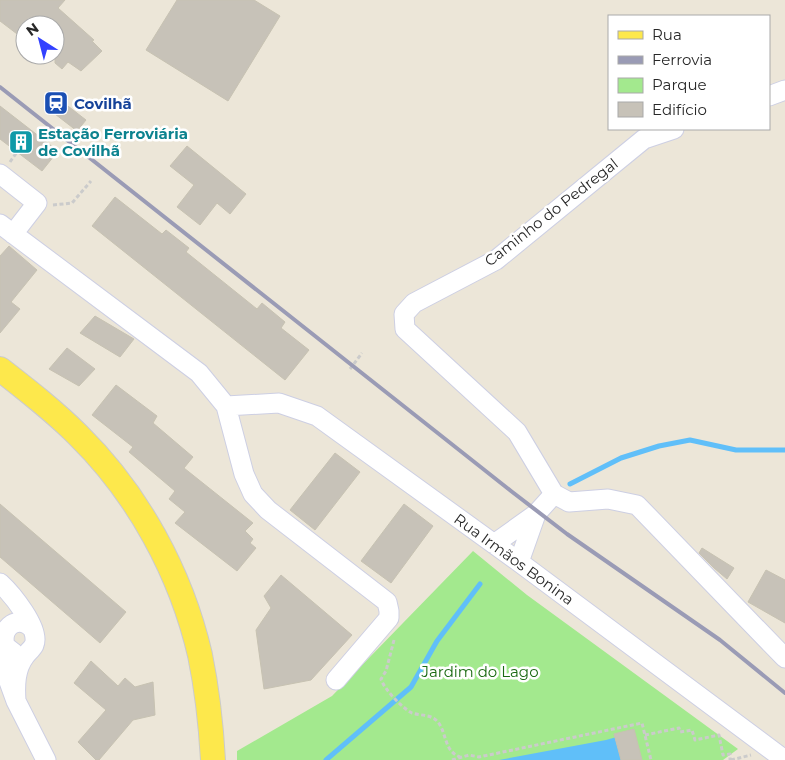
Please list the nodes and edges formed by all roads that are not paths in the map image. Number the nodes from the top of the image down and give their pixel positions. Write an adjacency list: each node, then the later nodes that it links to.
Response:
1 (785, 90): 2 (street)
2 (770, 96)
3 (671, 130): 8 (street, Caminho do Pedregal)
4 (0, 174): 5 (street)
5 (7, 229): 7 (street)
6 (0, 369): 20 (main road)
7 (226, 406): 10 (street, Rua Irmãos Bonina); 17 (street)
8 (554, 494): 9 (street); 16 (street)
9 (536, 514): 10 (street); 11 (street)
10 (494, 544): 11 (street, Rua Irmãos Bonina)
11 (519, 562): 21 (street, Rua Irmãos Bonina)
12 (0, 583): 13 (street); 14 (street)
13 (33, 629): 14 (street); 15 (street)
14 (6, 637): 15 (street); 18 (street)
15 (28, 652): 18 (street)
16 (785, 658)
17 (336, 680)
18 (16, 701): 19 (street)
19 (46, 760)
20 (213, 760)
21 (785, 760)

